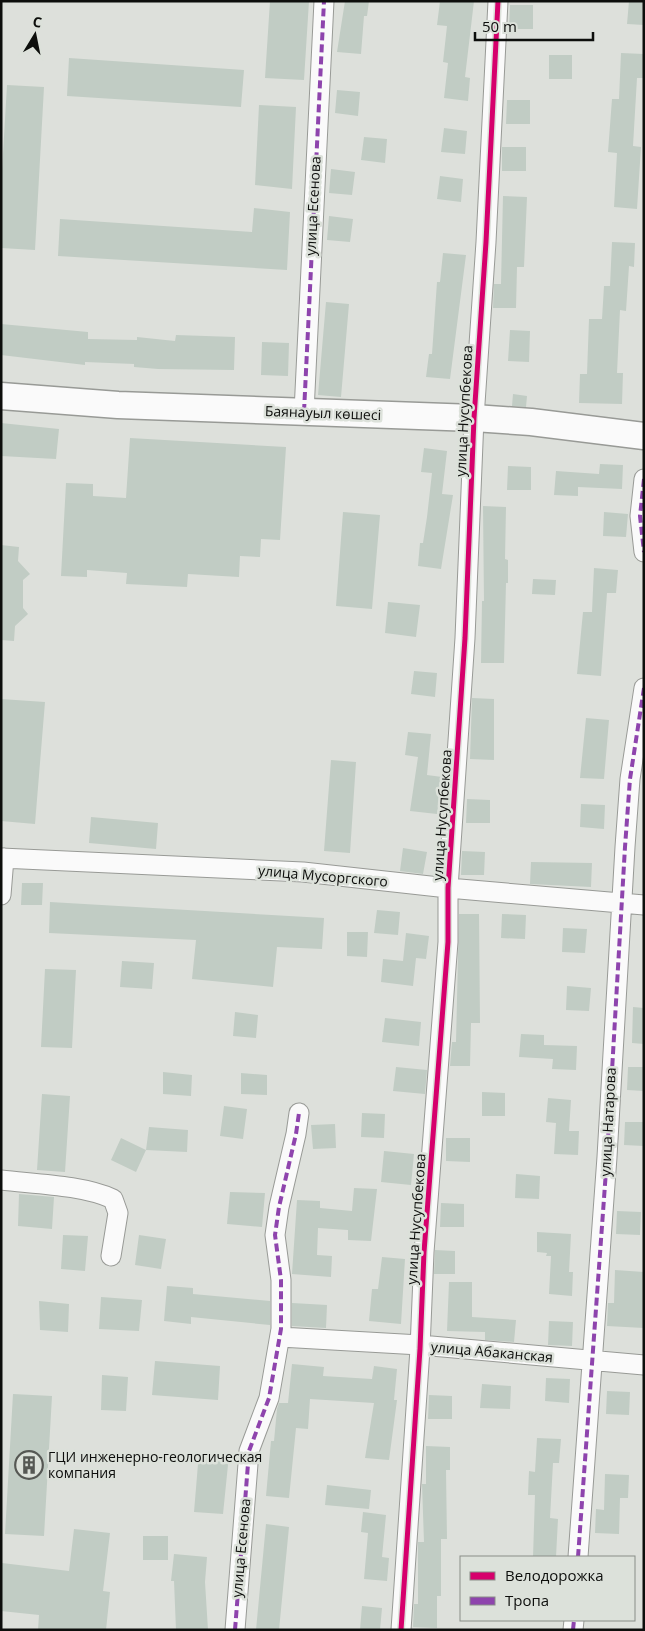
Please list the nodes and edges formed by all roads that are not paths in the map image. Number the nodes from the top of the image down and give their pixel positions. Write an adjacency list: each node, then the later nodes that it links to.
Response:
1 (324, 1): 4 (street, улица Есенова)
2 (498, 1): 5 (street, улица Нусупбекова)
3 (1, 396): 4 (main road, Баянауыл көшесі)
4 (304, 412): 5 (main road, Баянауыл көшесі)
5 (474, 418): 6 (main road, Баянауыл көшесі); 11 (street, улица Нусупбекова)
6 (644, 436)
7 (644, 479): 8 (street)
8 (644, 552)
9 (644, 688): 13 (street, улица Натарова)
10 (2, 858): 11 (street, улица Мусоргского); 12 (street)
11 (448, 888): 13 (street, улица Мусоргского); 19 (street, улица Нусупбекова)
12 (1, 895)
13 (621, 903): 14 (street, улица Мусоргского); 20 (street, улица Натарова)
14 (644, 905)
15 (299, 1113): 18 (street, улица Есенова)
16 (1, 1180): 17 (street)
17 (111, 1256)
18 (280, 1337): 19 (street, улица Абаканская); 23 (street, улица Есенова)
19 (420, 1345): 20 (street, улица Абаканская); 24 (street, улица Нусупбекова)
20 (592, 1361): 21 (street, улица Абаканская); 22 (street, улица Натарова)
21 (644, 1365)
22 (578, 1556)
23 (235, 1630)
24 (401, 1630)

